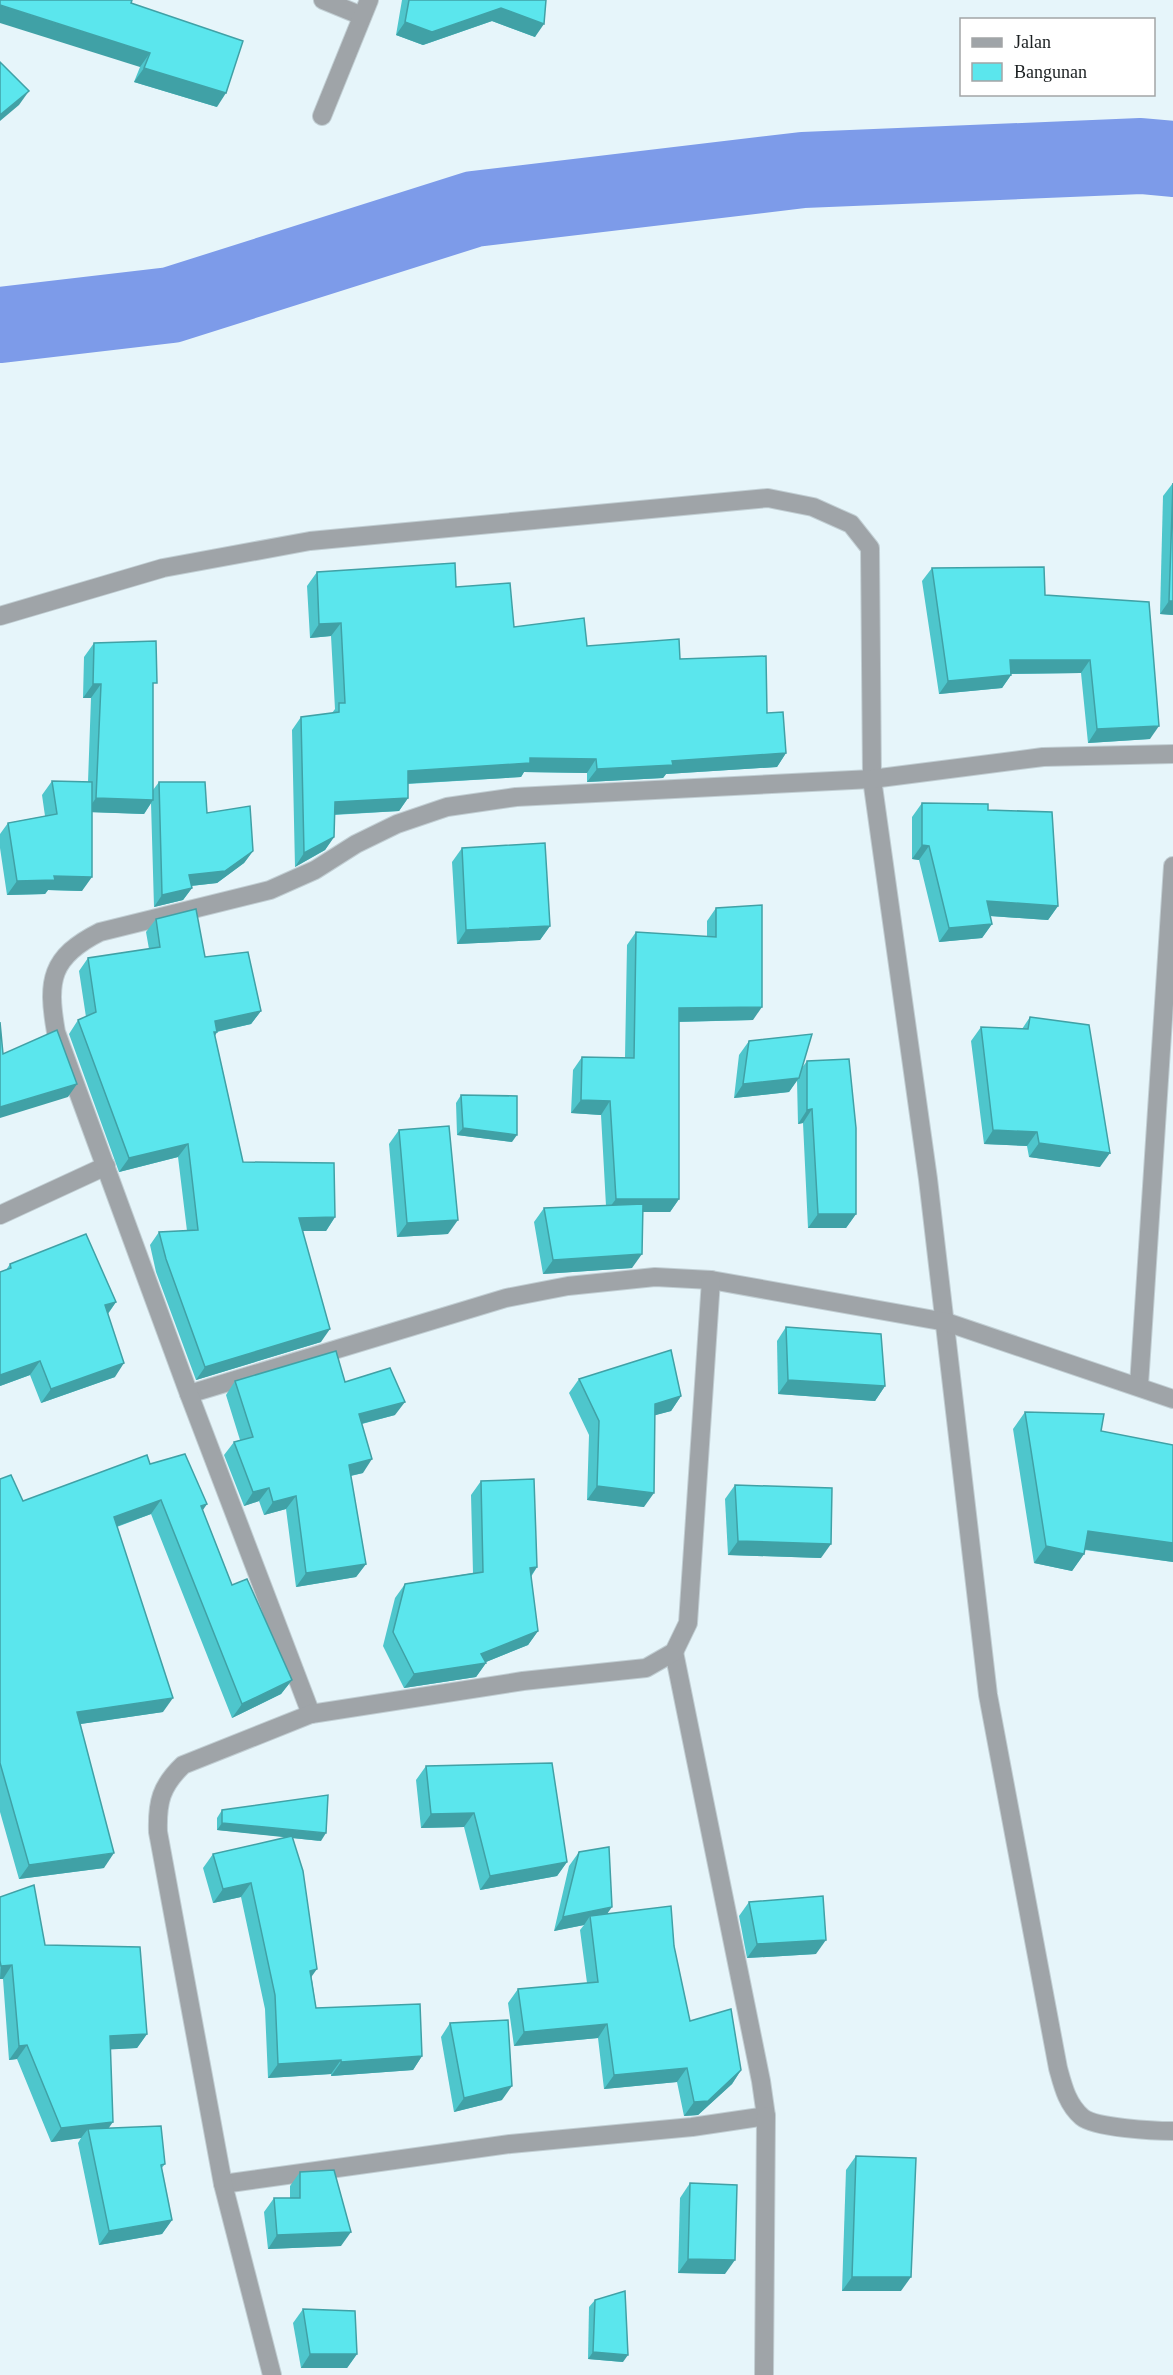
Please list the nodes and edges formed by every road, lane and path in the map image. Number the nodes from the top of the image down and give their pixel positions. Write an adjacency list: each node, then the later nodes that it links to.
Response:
1 (323, 0): 2 (street)
2 (366, 8): 3 (street)
3 (322, 116)
4 (0, 616): 6 (street)
5 (1173, 754): 6 (street)
6 (872, 780): 8 (street); 11 (street)
7 (1173, 866): 12 (street)
8 (106, 1166): 9 (street); 13 (street)
9 (0, 1215)
10 (711, 1280): 11 (street); 13 (street); 15 (street)
11 (946, 1322): 12 (street); 18 (street)
12 (1139, 1385): 14 (street)
13 (189, 1394): 16 (street)
14 (1173, 1399)
15 (674, 1652): 16 (street); 17 (street)
16 (312, 1714): 19 (street)
17 (766, 2116): 19 (street); 21 (street)
18 (1173, 2131)
19 (223, 2184): 20 (street)
20 (272, 2375)
21 (764, 2375)

